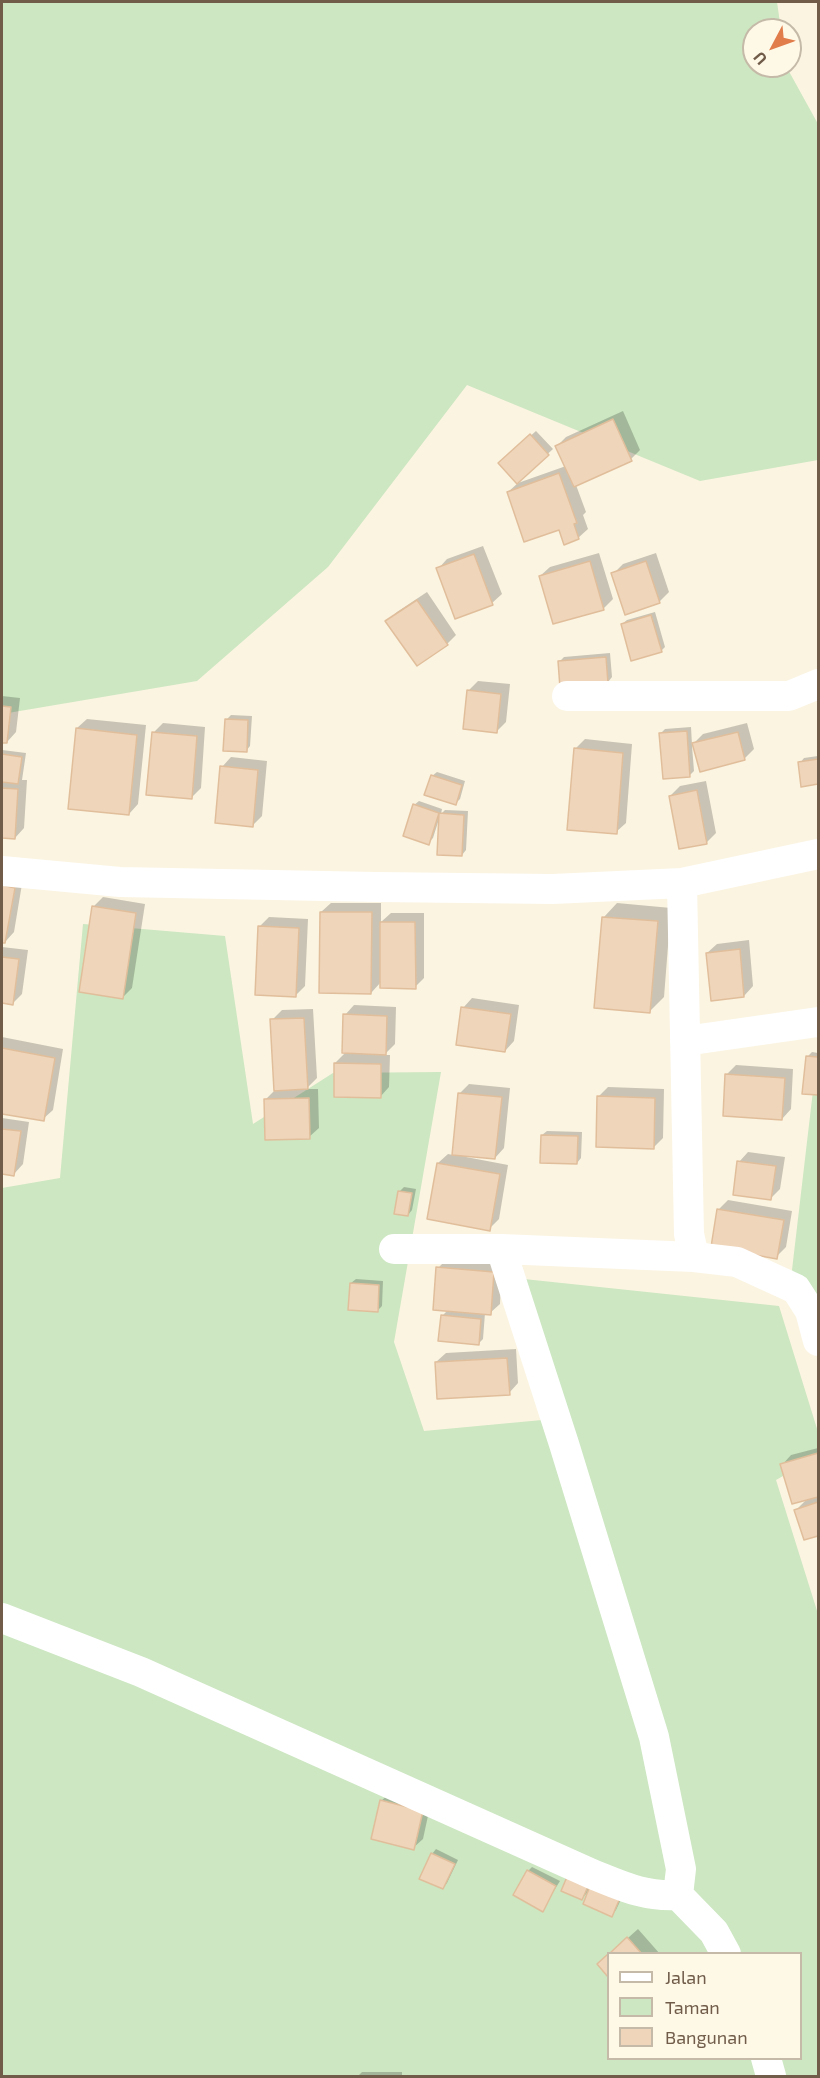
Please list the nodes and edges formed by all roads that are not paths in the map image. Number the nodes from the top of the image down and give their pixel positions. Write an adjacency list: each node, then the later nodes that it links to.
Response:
1 (819, 684): 2 (street)
2 (567, 696)
3 (819, 854): 5 (street)
4 (2, 871): 5 (street)
5 (682, 882): 7 (street)
6 (819, 1022): 7 (street)
7 (685, 1041): 10 (street)
8 (394, 1249): 9 (street)
9 (501, 1249): 10 (street); 13 (street)
10 (694, 1257): 11 (street)
11 (819, 1341)
12 (2, 1618): 13 (street)
13 (678, 1894): 14 (street)
14 (725, 1952)
15 (767, 2060): 16 (street)
16 (771, 2076)

